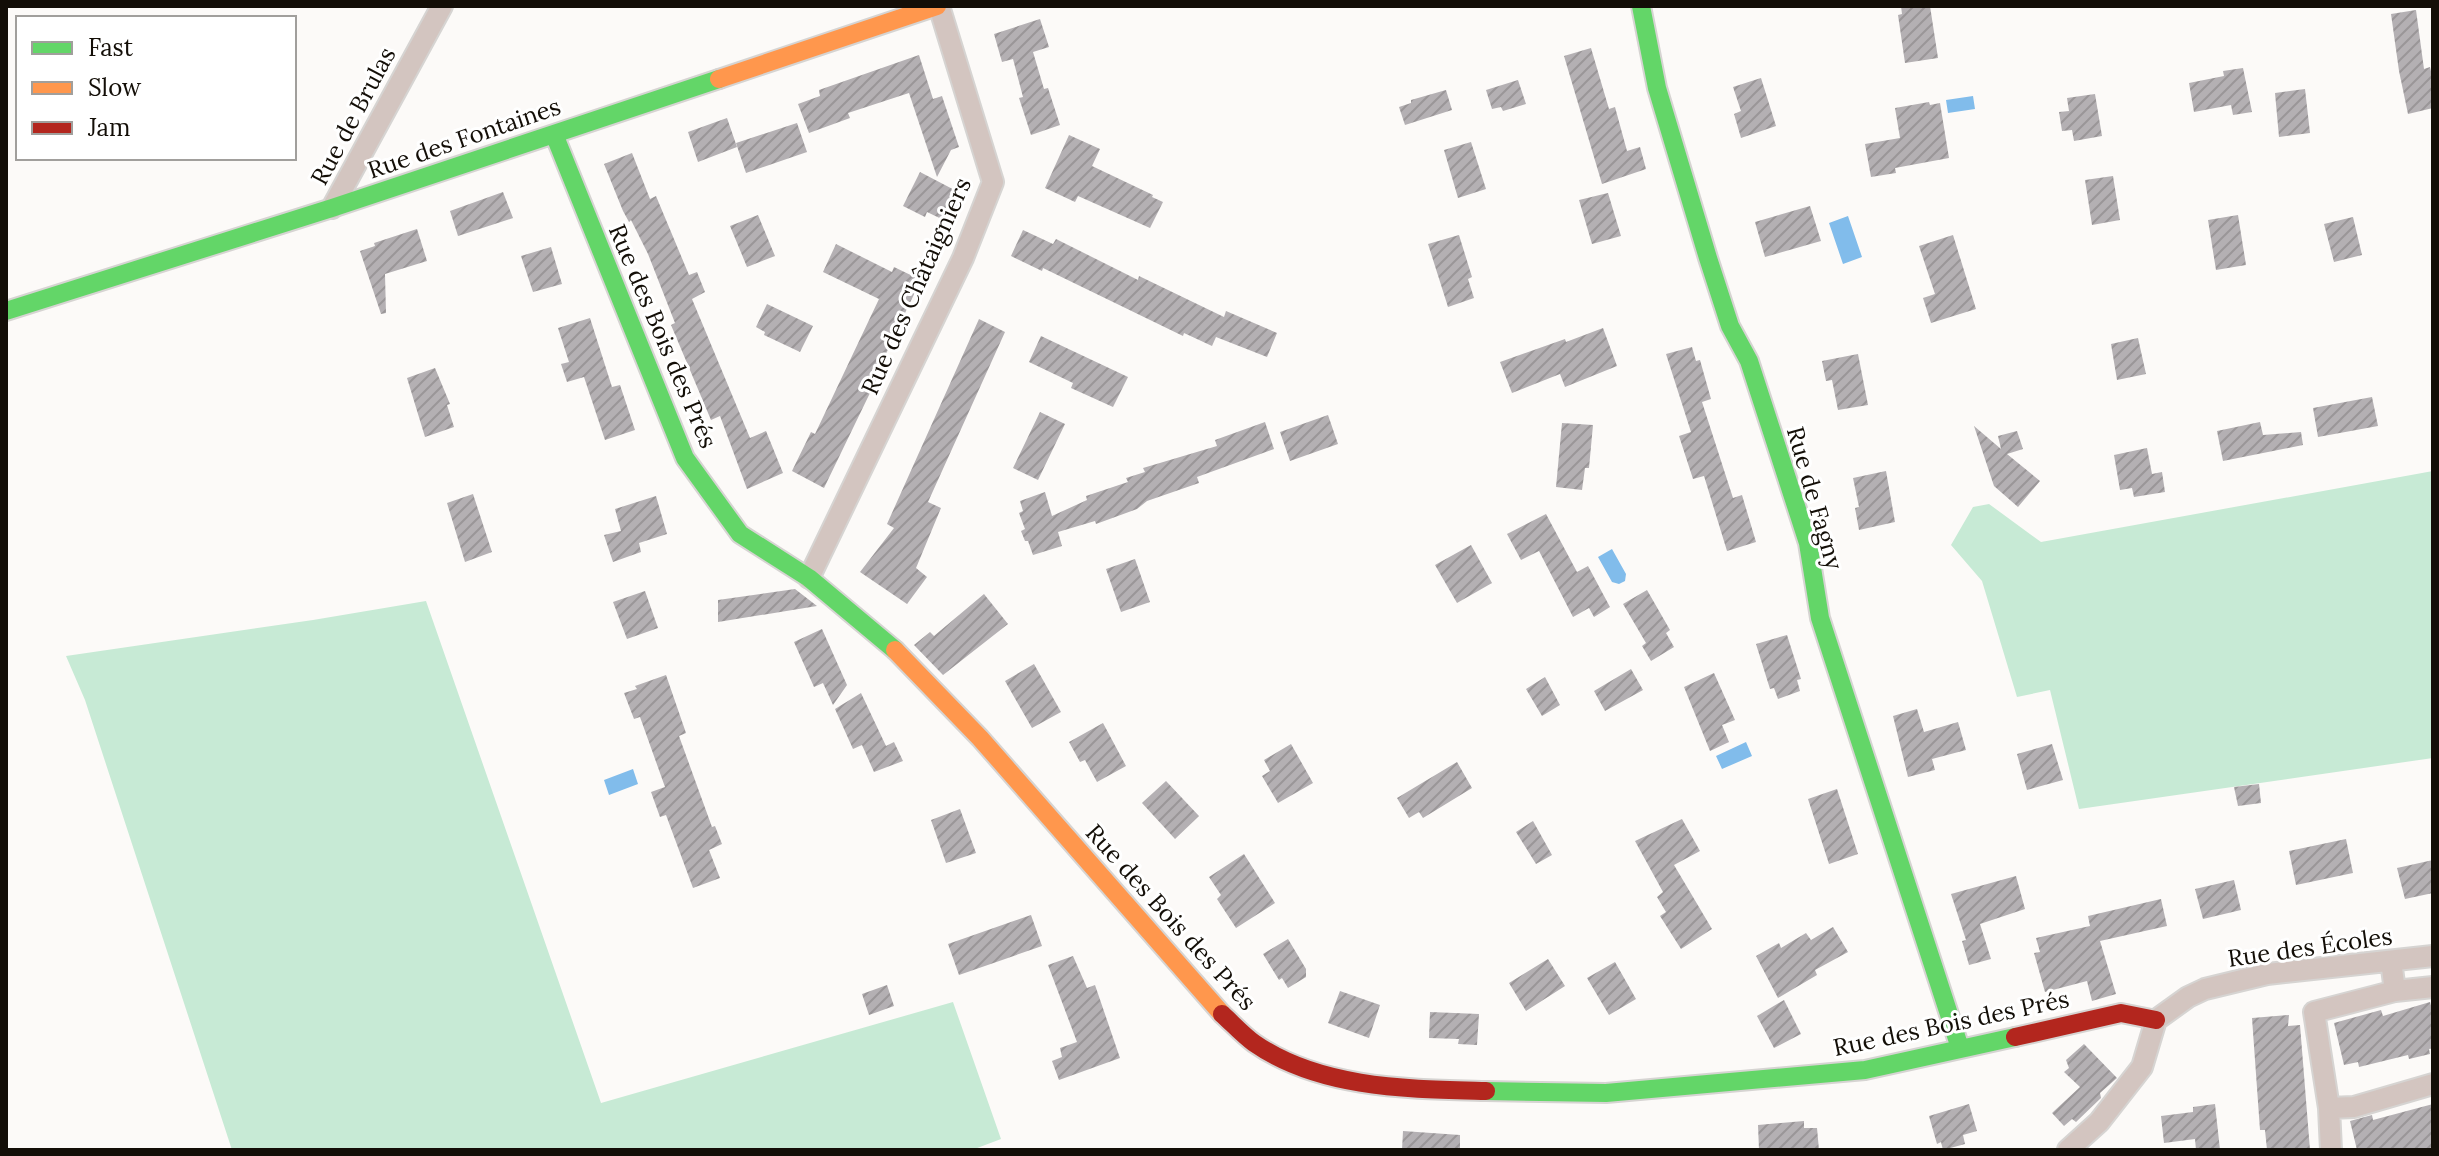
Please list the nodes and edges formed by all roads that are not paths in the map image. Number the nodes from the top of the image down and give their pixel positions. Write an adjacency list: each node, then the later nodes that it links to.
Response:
1 (442, 6): 5 (street, Rue de Brulas)
2 (938, 6): 4 (street, Rue des Fontaines); 7 (street, Rue des Châtaigniers)
3 (1641, 6): 13 (street, Rue de Fagny)
4 (554, 134): 5 (street, Rue des Fontaines); 7 (street, Rue des Bois des Prés)
5 (332, 208): 6 (street, Rue des Fontaines)
6 (6, 311)
7 (809, 578): 13 (street, Rue des Bois des Prés)
8 (2433, 956): 9 (street, Rue des Écoles)
9 (2391, 961): 11 (street); 12 (street, Rue des Écoles)
10 (2433, 987): 11 (street)
11 (2395, 991): 15 (street)
12 (2156, 1020): 13 (street, Rue des Bois des Prés); 16 (street)
13 (1960, 1048)
14 (2433, 1084): 15 (street)
15 (2329, 1108): 17 (street)
16 (2068, 1150)
17 (2331, 1150)

